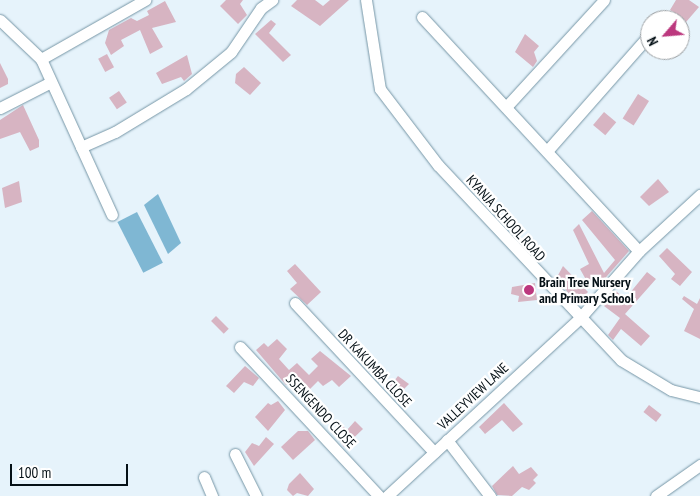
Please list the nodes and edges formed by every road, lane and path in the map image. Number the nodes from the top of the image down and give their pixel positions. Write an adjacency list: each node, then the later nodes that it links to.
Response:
1 (145, 0): 10 (street)
2 (272, 0): 5 (street)
3 (366, 0): 20 (street, KYANJA SCHOOL ROAD)
4 (604, 0): 12 (street)
5 (257, 4): 14 (street)
6 (422, 17): 12 (street)
7 (0, 20): 8 (street)
8 (4, 33): 10 (street)
9 (640, 45): 15 (street)
10 (41, 59): 11 (street)
11 (51, 82): 13 (street); 14 (street)
12 (506, 107): 15 (street)
13 (0, 108)
14 (81, 147): 17 (street)
15 (547, 151): 18 (street)
16 (700, 195): 18 (street, VALLEYVIEW LANE)
17 (112, 215)
18 (639, 251): 20 (street, VALLEYVIEW LANE)
19 (295, 303): 24 (street, DR KAKUMBA CLOSE)
20 (579, 319): 22 (street, KYANJA SCHOOL ROAD); 23 (street, VALLEYVIEW LANE)
21 (240, 348): 30 (street, SSENGENDO CLOSE)
22 (700, 397)
23 (447, 440): 24 (street, VALLEYVIEW LANE); 32 (street)
24 (434, 452): 31 (street, VALLEYVIEW LANE)
25 (236, 454): 29 (street)
26 (700, 465): 33 (street)
27 (204, 477): 28 (street)
28 (212, 496)
29 (256, 496)
30 (379, 496)
31 (387, 496)
32 (490, 496)
33 (656, 496)

